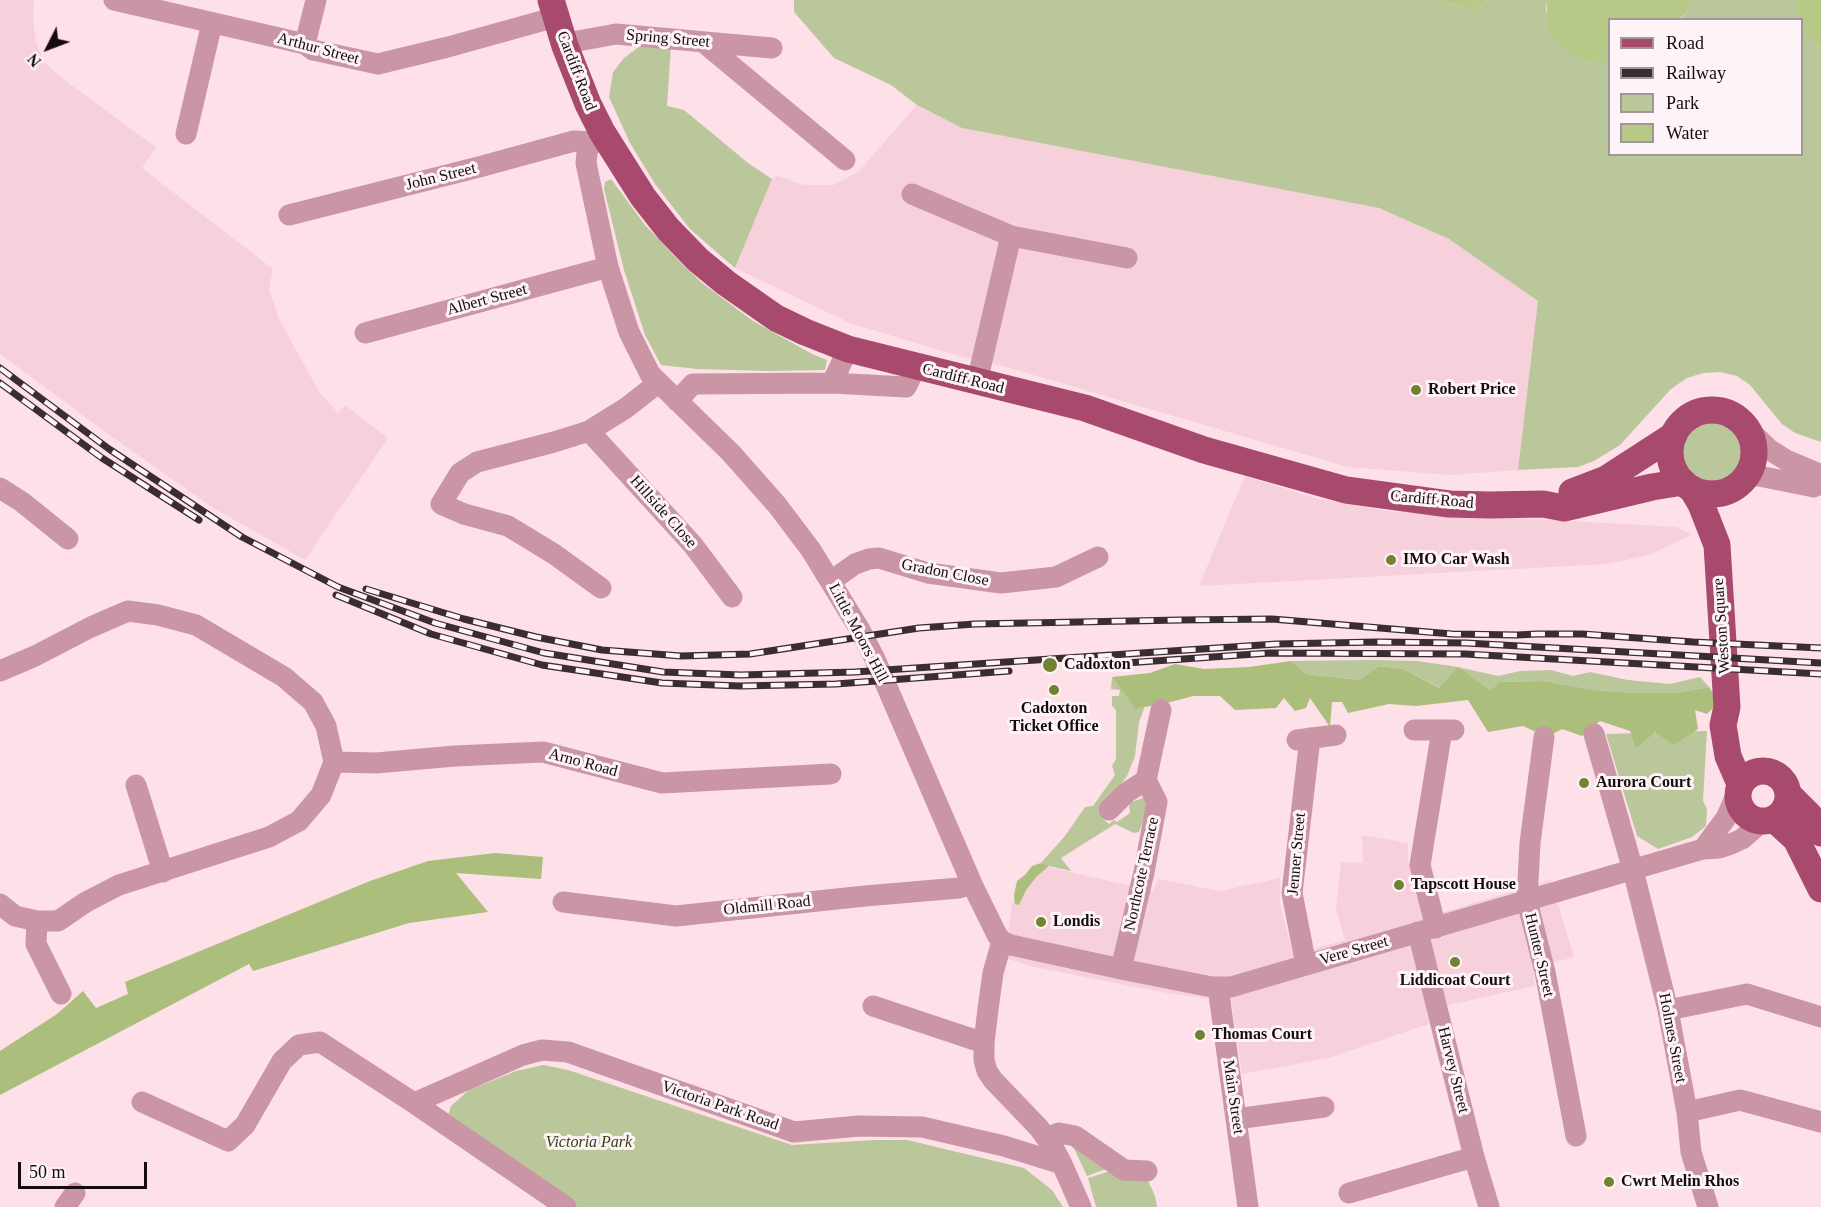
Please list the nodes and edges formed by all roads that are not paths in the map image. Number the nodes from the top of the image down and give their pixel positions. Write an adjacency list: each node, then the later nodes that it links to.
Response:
1 (114, 0): 4 (street, Arthur Street)
2 (316, 0): 6 (street)
3 (553, 8): 6 (street, Arthur Street); 7 (main road, Cardiff Road)
4 (212, 22): 6 (street, Arthur Street); 9 (street)
5 (703, 42): 7 (street, Spring Street); 8 (street, Spring Street); 11 (street)
6 (305, 44)
7 (566, 46): 10 (main road, Cardiff Road)
8 (772, 48)
9 (186, 134)
10 (597, 137): 13 (street, John Street); 16 (street, Little Moors Hill); 18 (main road, Cardiff Road)
11 (845, 160)
12 (912, 194): 14 (street)
13 (289, 215)
14 (1011, 236): 15 (street); 20 (street)
15 (1127, 258)
16 (608, 267): 17 (street, Albert Street); 21 (street, Little Moors Hill)
17 (365, 333)
18 (848, 349): 19 (main road, Cardiff Road); 22 (street)
19 (916, 367): 20 (main road, Cardiff Road); 22 (street)
20 (977, 382): 32 (main road, Cardiff Road)
21 (658, 383): 23 (street, Little Moors Hill); 25 (street)
22 (832, 383): 23 (street)
23 (677, 401): 36 (street, Little Moors Hill)
24 (1746, 427): 26 (main road); 27 (street); 28 (main road)
25 (589, 431): 37 (street); 38 (street, Hillside Close)
26 (1674, 435): 30 (main road); 32 (main road, Cardiff Road)
27 (1821, 477)
28 (1742, 481): 29 (street); 30 (main road); 34 (main road, Weston Square)
29 (1821, 483)
30 (1687, 486): 32 (main road, Cardiff Road); 34 (main road, Weston Square)
31 (0, 488): 33 (street)
32 (1543, 504)
33 (68, 539)
34 (1717, 545): 48 (main road, Weston Square)
35 (1098, 557): 36 (street, Gradon Close)
36 (831, 581): 58 (street, Little Moors Hill)
37 (601, 588)
38 (732, 597)
39 (0, 671): 45 (street)
40 (1161, 710): 47 (street)
41 (1414, 730): 64 (street, Harvey Street)
42 (1594, 734): 56 (street, Holmes Street)
43 (1336, 735): 66 (street, Jenner Street)
44 (1544, 737): 60 (street, Hunter Street)
45 (334, 762): 46 (street, Arno Road); 57 (street)
46 (831, 774)
47 (1146, 780): 51 (street); 67 (street, Northcote Terrace)
48 (1747, 782): 50 (main road); 52 (main road, Weston Square); 54 (street)
49 (136, 785): 57 (street)
50 (1789, 795): 52 (main road); 53 (main road)
51 (1109, 810)
52 (1769, 820): 54 (street, Vere Street); 55 (main road)
53 (1820, 830)
54 (1703, 849): 56 (street, Vere Street)
55 (1815, 866): 59 (main road)
56 (1633, 870): 60 (street, Vere Street); 71 (street, Holmes Street)
57 (163, 872): 63 (street)
58 (972, 884): 61 (street, Oldmill Road); 65 (street, Little Moors Hill)
59 (1821, 889)
60 (1527, 901): 64 (street, Vere Street); 80 (street, Hunter Street)
61 (562, 902)
62 (0, 904): 63 (street)
63 (37, 921): 69 (street)
64 (1427, 930): 66 (street, Vere Street); 82 (street, Harvey Street)
65 (1002, 941): 67 (street, Vere Street); 73 (street)
66 (1306, 965): 68 (street, Vere Street)
67 (1121, 969): 68 (street, Vere Street)
68 (1218, 987): 78 (street, Main Street)
69 (61, 994)
70 (873, 1006): 73 (street)
71 (1668, 1010): 72 (street); 77 (street, Holmes Street)
72 (1821, 1017)
73 (984, 1042): 81 (street)
74 (142, 1102): 75 (street)
75 (414, 1103): 83 (street, Victoria Park Road); 86 (street)
76 (1324, 1107): 78 (street)
77 (1687, 1112): 79 (street); 90 (street, Holmes Street)
78 (1236, 1119): 88 (street, Main Street)
79 (1821, 1122)
80 (1576, 1136)
81 (1046, 1138): 83 (street); 84 (street)
82 (1474, 1157): 85 (street); 89 (street, Harvey Street)
83 (1062, 1164): 87 (street)
84 (1147, 1171)
85 (1349, 1193)
86 (566, 1207)
87 (1081, 1207)
88 (1248, 1207)
89 (1489, 1207)
90 (1708, 1207)

